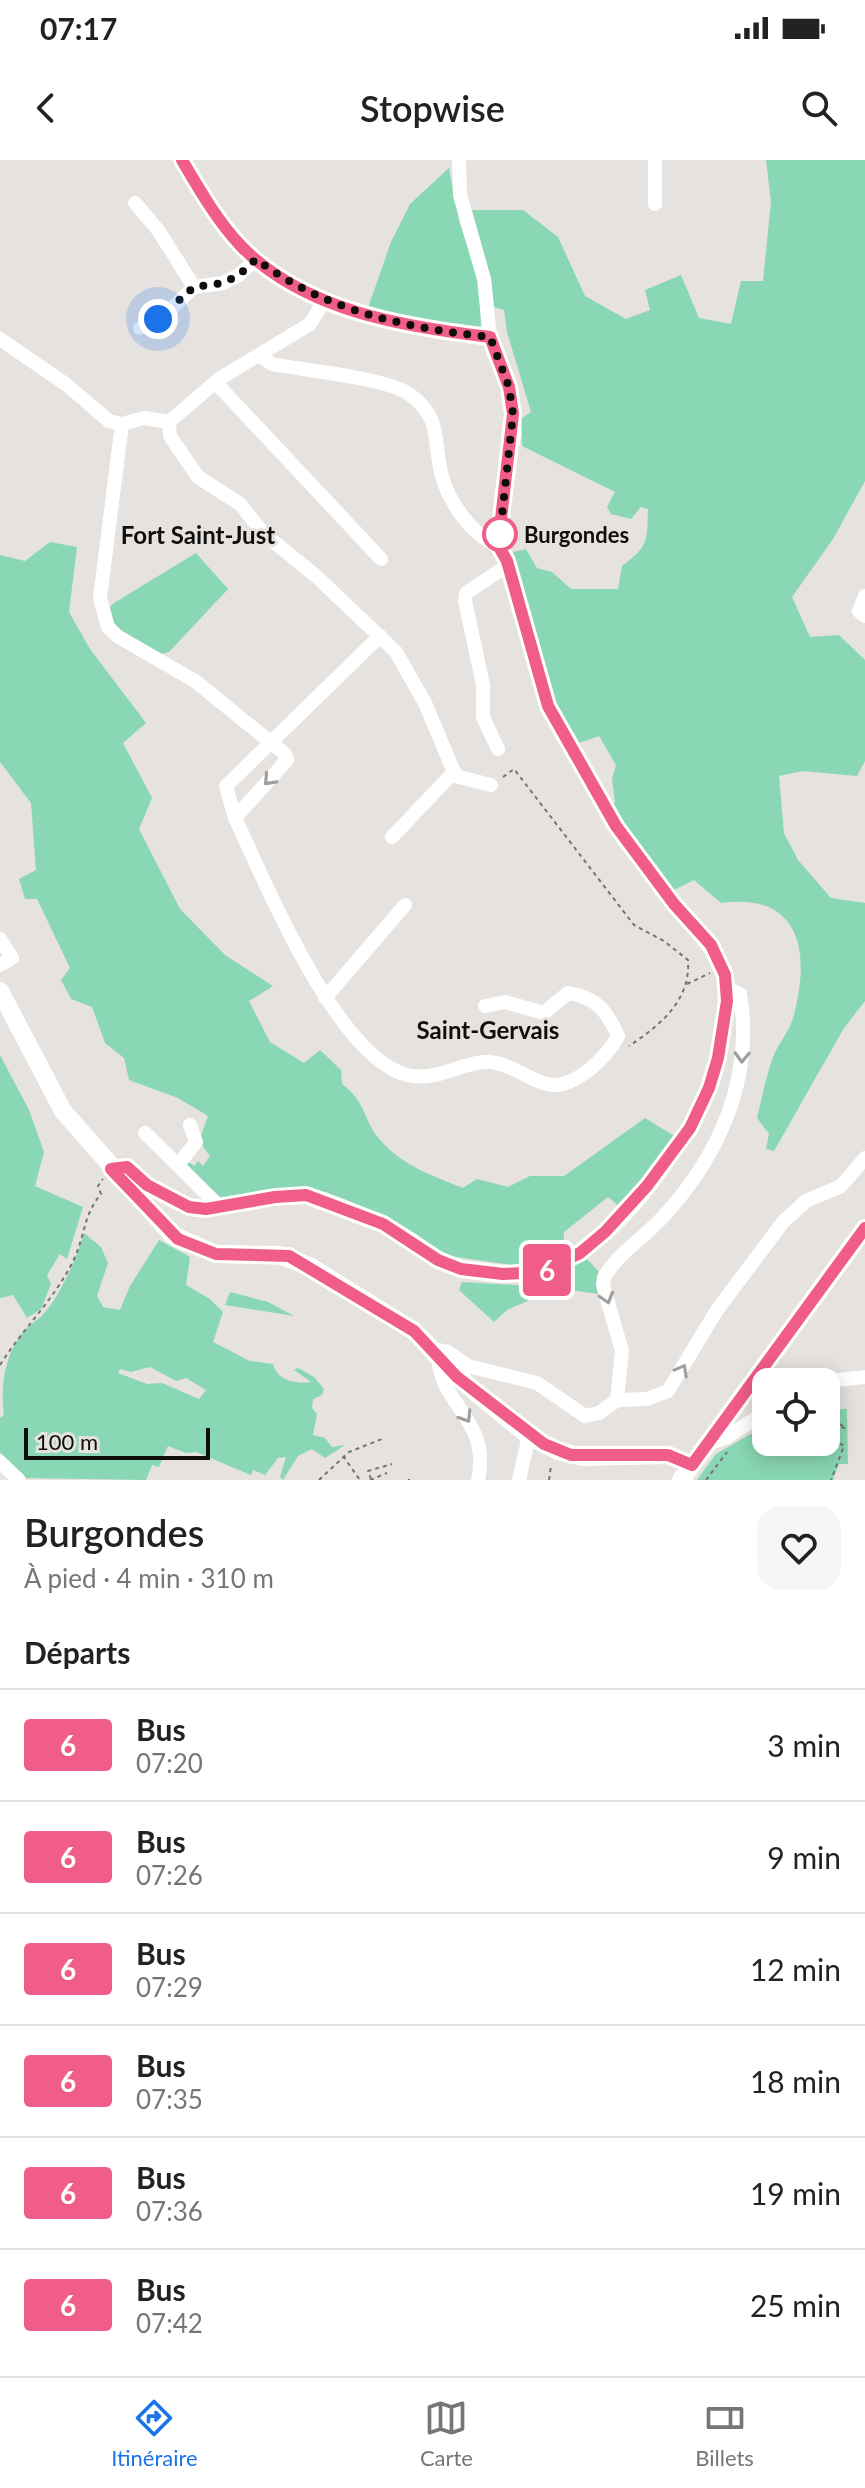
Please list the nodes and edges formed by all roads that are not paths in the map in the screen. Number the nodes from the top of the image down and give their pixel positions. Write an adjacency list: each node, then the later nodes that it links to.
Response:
1 (182, 160): 6 (street)
2 (459, 160): 10 (street)
3 (655, 160): 5 (street)
4 (135, 203): 7 (street)
5 (655, 204)
6 (256, 259): 7 (street); 8 (street)
7 (194, 287): 9 (street)
8 (325, 299): 10 (street); 12 (street)
9 (140, 328)
10 (490, 337): 16 (street)
11 (0, 339): 15 (street)
12 (260, 356): 13 (street); 16 (street)
13 (215, 382): 14 (street); 17 (street)
14 (169, 422): 15 (street); 21 (street)
15 (122, 424): 22 (street)
16 (498, 545): 18 (street)
17 (381, 559)
18 (508, 565): 23 (street); 31 (street)
19 (865, 596): 20 (street)
20 (865, 616)
21 (380, 636): 22 (street); 24 (street)
22 (271, 744): 26 (street); 26 (street, one-way to 26)
23 (498, 749)
24 (454, 772): 25 (street); 27 (street)
25 (491, 785)
26 (235, 818): 33 (street)
27 (392, 837)
28 (405, 905): 33 (street)
29 (0, 939): 30 (street)
30 (0, 965)
31 (727, 988): 40 (street); 45 (street, one-way to 45)
32 (0, 991): 39 (main road)
33 (325, 998): 34 (street)
34 (485, 1006)
35 (190, 1125): 38 (street)
36 (145, 1133): 38 (street)
37 (865, 1158): 45 (street, one-way to 37)
38 (178, 1165): 40 (street)
39 (111, 1169): 40 (street); 42 (main road)
40 (219, 1206)
41 (865, 1228): 48 (main road)
42 (435, 1353): 45 (street); 47 (main road); 52 (street, one-way to 52)
43 (865, 1377): 44 (street)
44 (840, 1380)
45 (617, 1400)
46 (752, 1421): 48 (street)
47 (529, 1436): 50 (main road); 53 (street)
48 (708, 1444): 50 (main road)
49 (0, 1462): 51 (street)
50 (685, 1476)
51 (19, 1480)
52 (478, 1480)
53 (519, 1480)

